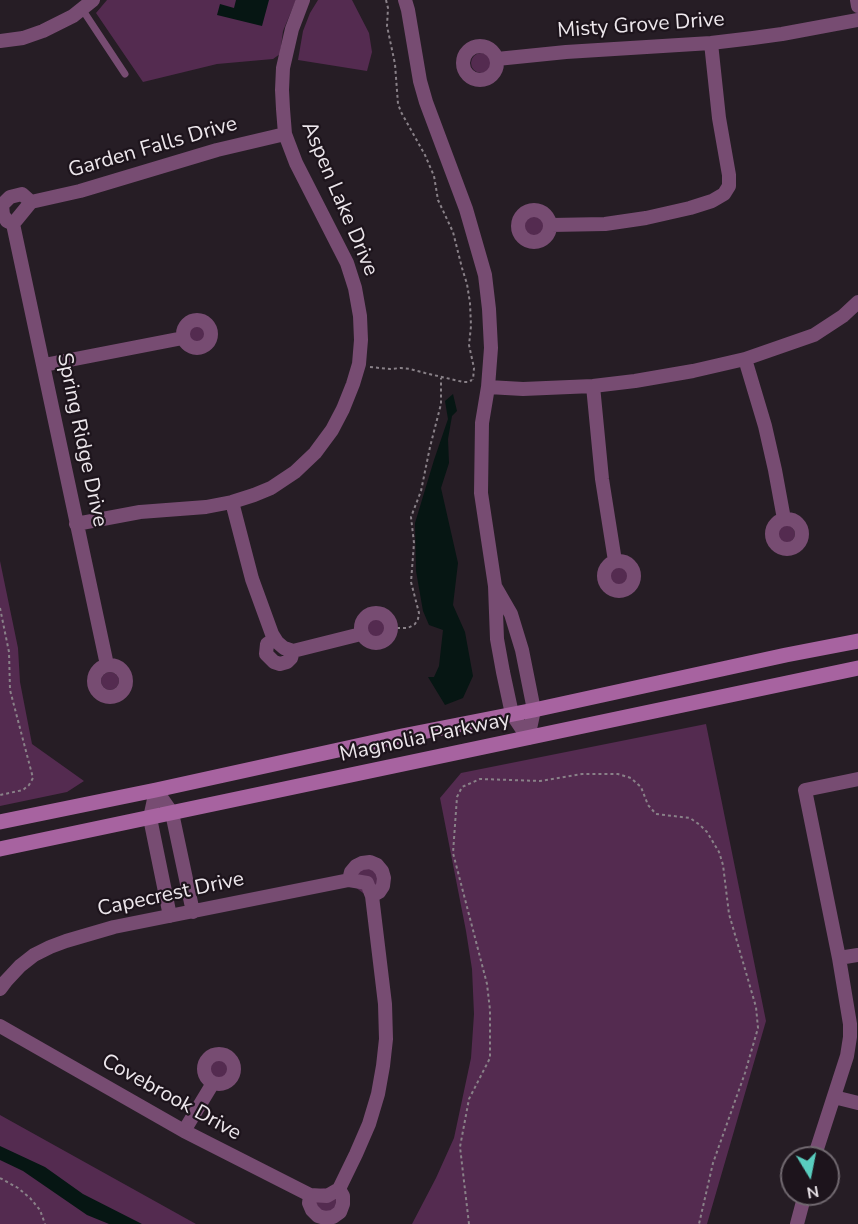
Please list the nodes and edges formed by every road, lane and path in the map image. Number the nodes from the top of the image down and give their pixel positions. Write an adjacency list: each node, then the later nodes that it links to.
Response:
1 (303, 0): 12 (street, Aspen Lake Drive)
2 (387, 0): 22 (path)
3 (405, 0): 25 (street)
4 (857, 0): 6 (street)
5 (88, 4): 8 (street); 11 (lane)
6 (858, 6)
7 (858, 20): 9 (street, Misty Grove Drive)
8 (0, 41)
9 (711, 43): 10 (street, Misty Grove Drive); 15 (street)
10 (497, 59)
11 (125, 74)
12 (285, 134): 13 (street, Garden Falls Drive); 19 (street, Aspen Lake Drive)
13 (31, 202): 14 (street); 14 (street, Garden Falls Drive)
14 (13, 224): 20 (street, Spring Ridge Drive)
15 (551, 225)
16 (858, 302): 18 (street)
17 (183, 338): 20 (street)
18 (746, 358): 24 (street); 27 (street)
19 (359, 364): 21 (path); 26 (street, Aspen Lake Drive)
20 (44, 365): 28 (street, Spring Ridge Drive)
21 (441, 378): 23 (path); 32 (path)
22 (473, 380)
23 (463, 382)
24 (593, 386): 25 (street); 29 (street)
25 (488, 387): 30 (street)
26 (232, 502): 28 (street, Aspen Lake Drive); 33 (street)
27 (784, 519)
28 (76, 524): 36 (street, Spring Ridge Drive)
29 (615, 561)
30 (495, 586): 39 (street); 40 (street)
31 (0, 608): 44 (path)
32 (391, 628): 33 (street); 33 (street)
33 (361, 634)
34 (858, 641): 35 (main road, Magnolia Parkway)
35 (810, 651): 38 (main road); 39 (main road, Magnolia Parkway)
36 (107, 665)
37 (858, 668): 38 (main road, Magnolia Parkway)
38 (816, 677): 41 (main road, Magnolia Parkway)
39 (534, 710): 40 (main road, Magnolia Parkway); 41 (street)
40 (512, 714): 41 (street); 43 (main road, Magnolia Parkway)
41 (528, 738): 45 (main road, Magnolia Parkway)
42 (858, 779): 54 (street)
43 (156, 790): 45 (street); 46 (street); 47 (main road, Magnolia Parkway)
44 (0, 795)
45 (172, 813): 46 (main road, Magnolia Parkway); 51 (street)
46 (150, 818): 48 (main road, Magnolia Parkway); 52 (street)
47 (0, 822)
48 (0, 849)
49 (350, 880): 50 (street, Capecrest Drive); 50 (street); 51 (street, Capecrest Drive)
50 (370, 889): 63 (street)
51 (193, 912): 52 (street, Capecrest Drive)
52 (170, 916): 55 (street, Capecrest Drive)
53 (858, 955): 54 (street)
54 (839, 958): 58 (street)
55 (0, 989)
56 (0, 1026): 60 (street, Covebrook Drive)
57 (213, 1083): 60 (street)
58 (834, 1097): 59 (street); 61 (street)
59 (858, 1103)
60 (184, 1131): 64 (street, Covebrook Drive)
61 (818, 1146)
62 (0, 1178): 66 (path)
63 (333, 1192): 64 (street, Covebrook Drive); 64 (street)
64 (310, 1195)
65 (802, 1206): 69 (street)
66 (45, 1224)
67 (469, 1224): 68 (path)
68 (699, 1224)
69 (797, 1224)

